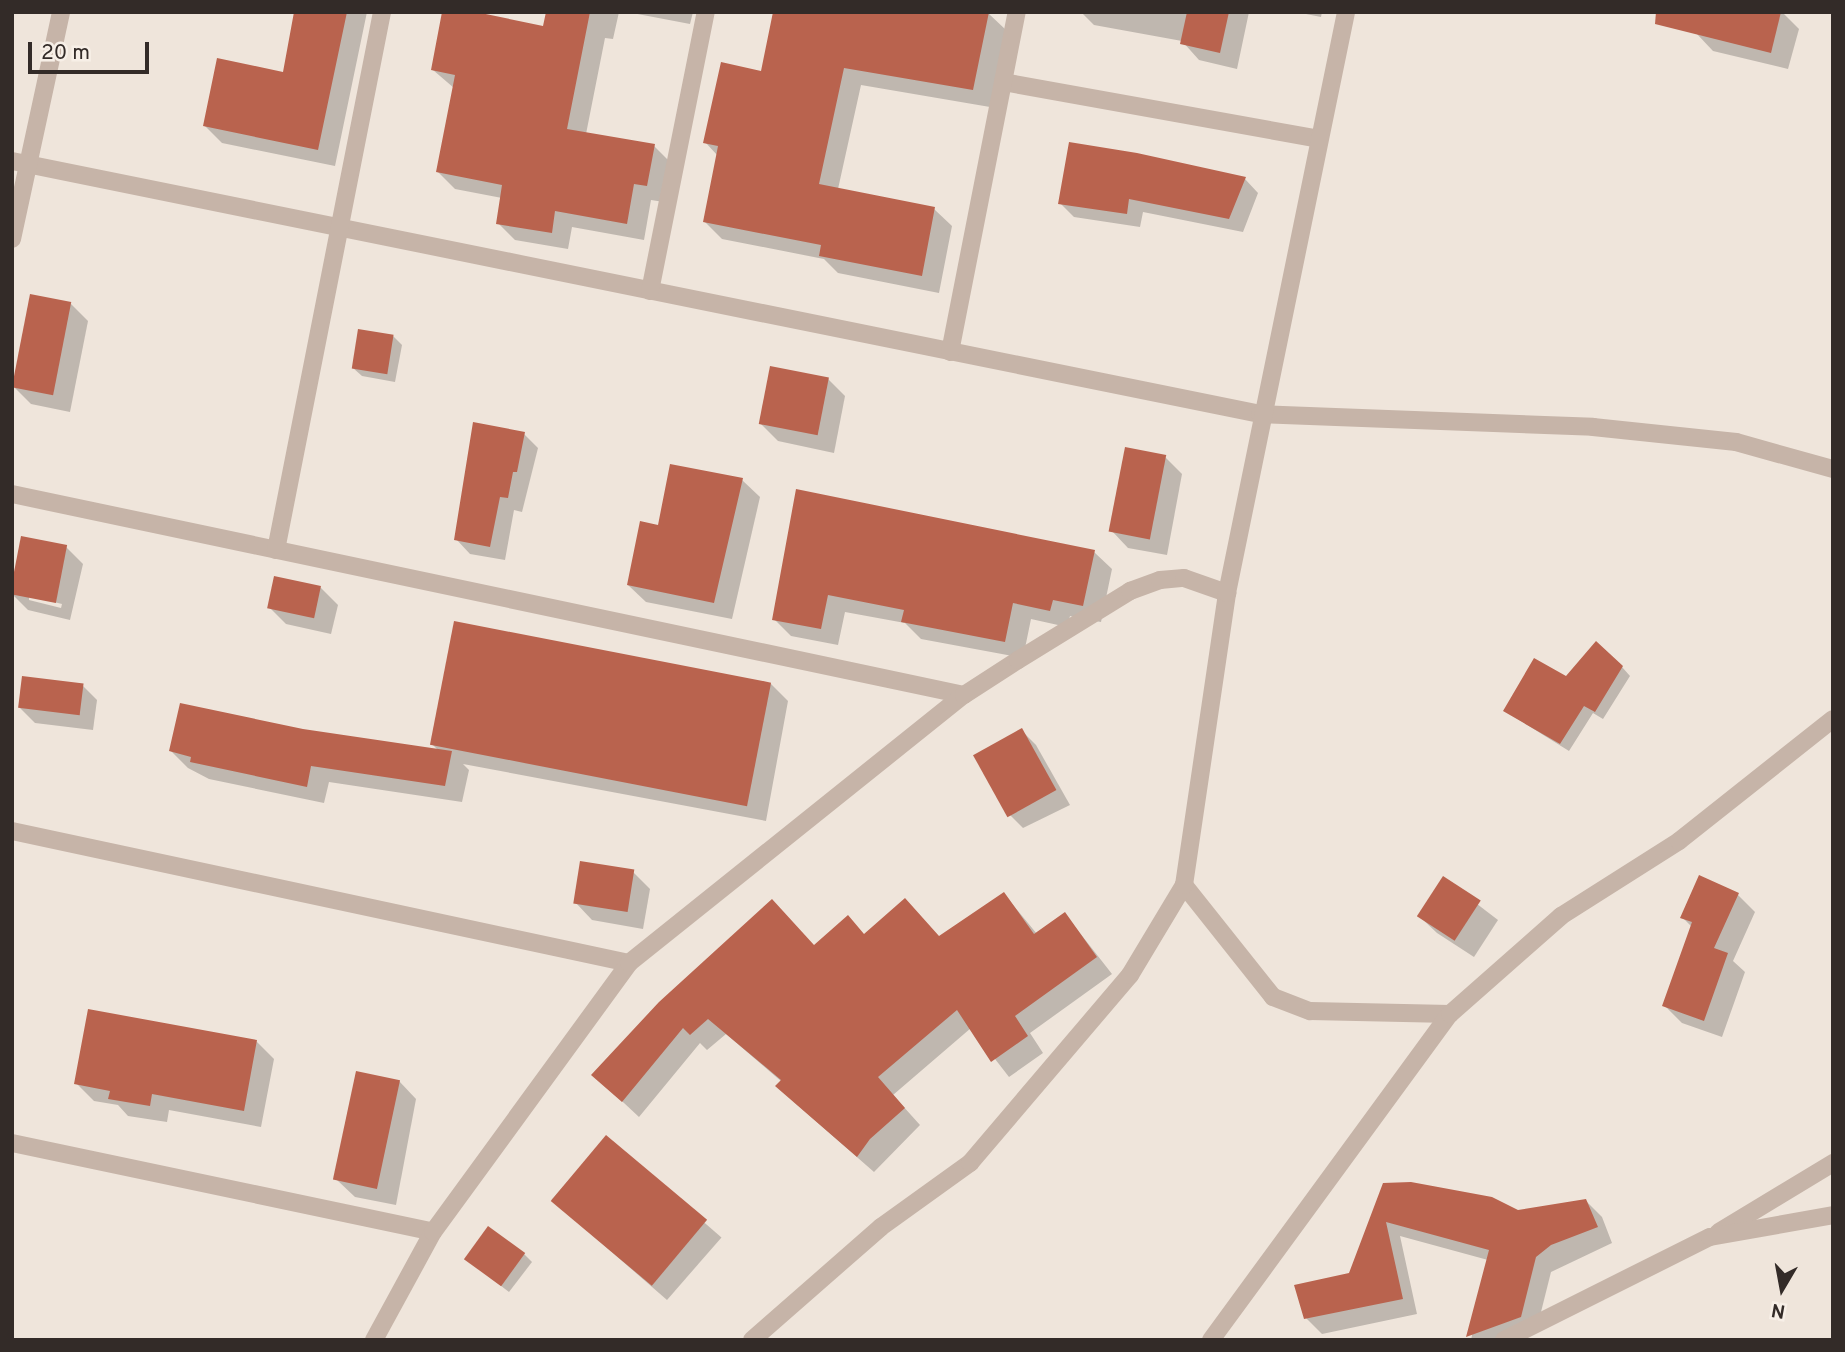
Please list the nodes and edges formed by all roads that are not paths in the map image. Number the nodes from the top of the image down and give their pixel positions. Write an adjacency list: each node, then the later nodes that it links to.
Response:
1 (61, 12): 8 (street)
2 (382, 12): 9 (street)
3 (706, 12): 11 (street)
4 (1017, 12): 6 (street)
5 (1346, 12): 7 (street)
6 (1003, 82): 7 (street); 12 (street)
7 (1319, 139): 13 (street)
8 (21, 162): 9 (street); 10 (street)
9 (339, 227): 11 (street); 16 (street)
10 (12, 239)
11 (650, 290): 12 (street)
12 (950, 352): 13 (street)
13 (1260, 414): 14 (street); 17 (street)
14 (1833, 469)
15 (12, 494): 16 (street)
16 (276, 550): 18 (street)
17 (1227, 593): 18 (street); 21 (street)
18 (964, 695): 22 (street)
19 (1833, 719): 23 (street)
20 (12, 831): 22 (street)
21 (1184, 885): 23 (street); 30 (street)
22 (629, 963): 27 (street)
23 (1450, 1014): 31 (street)
24 (12, 1143): 27 (street)
25 (1833, 1163): 28 (street)
26 (1833, 1215): 28 (street)
27 (433, 1232): 29 (street)
28 (1710, 1237): 32 (street)
29 (374, 1340)
30 (752, 1340)
31 (1211, 1340)
32 (1504, 1340)

